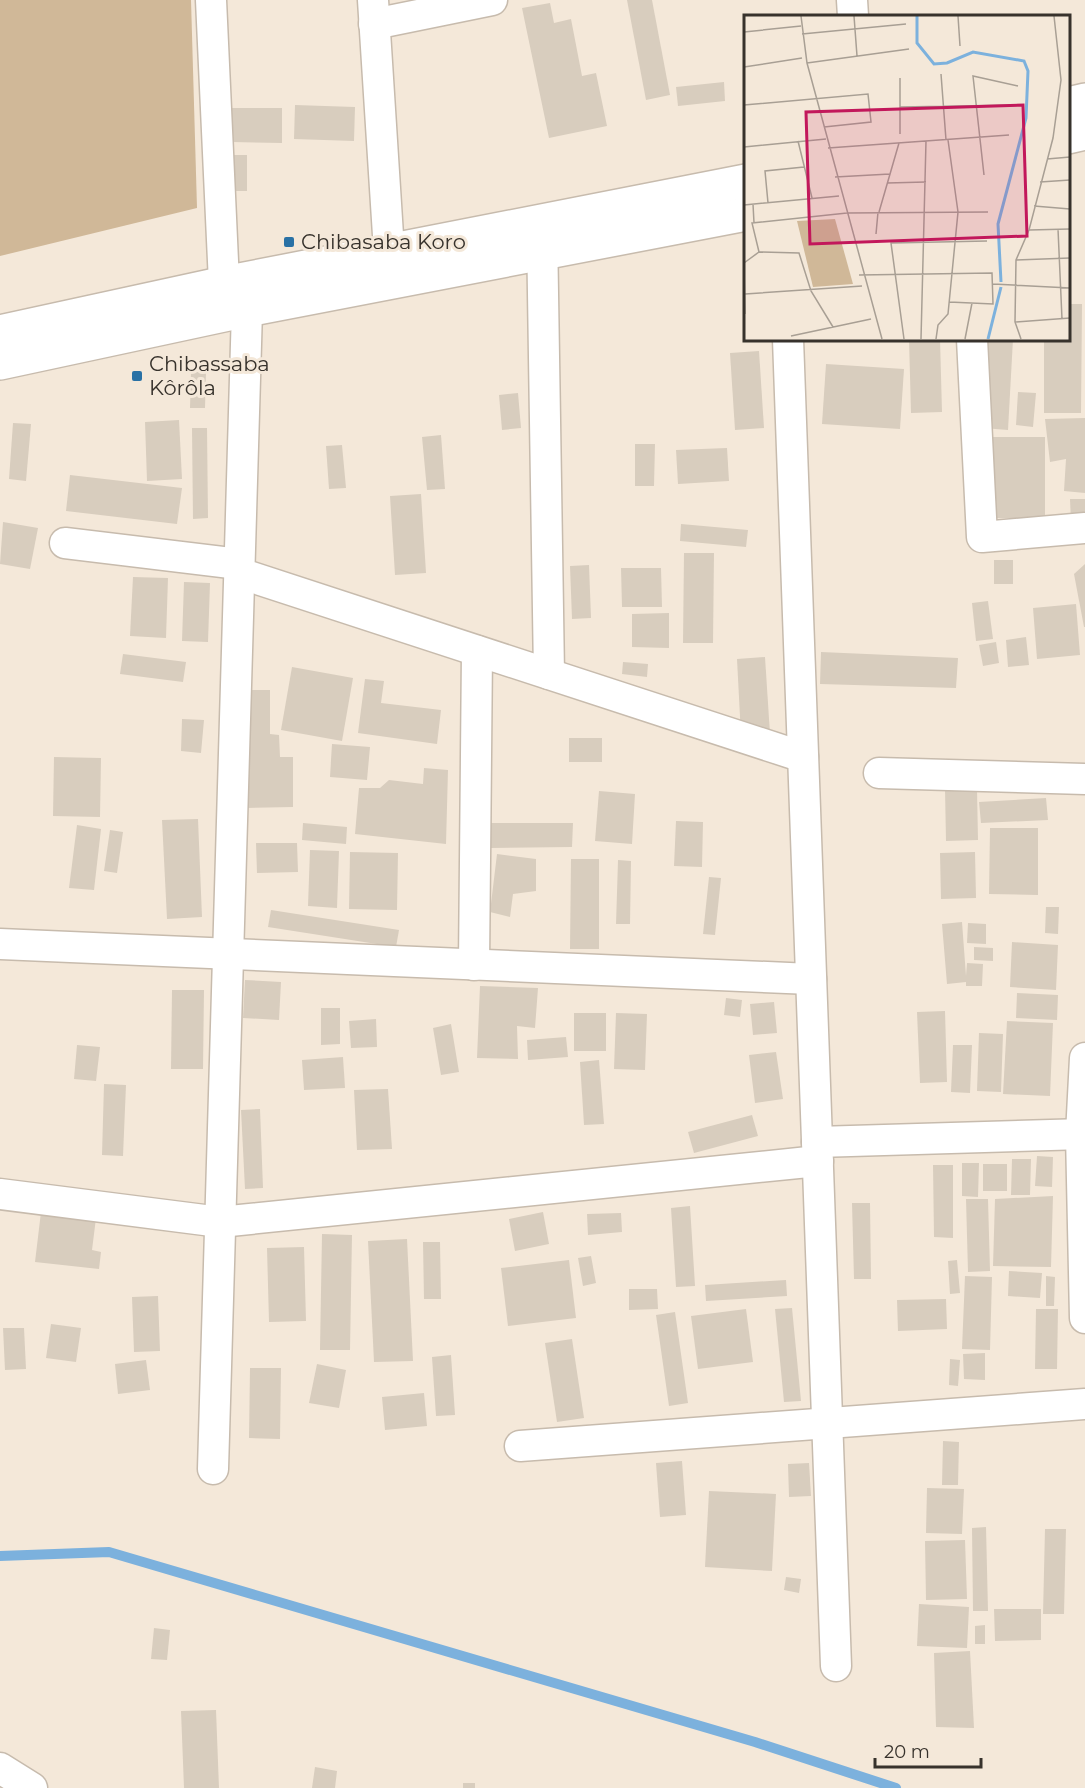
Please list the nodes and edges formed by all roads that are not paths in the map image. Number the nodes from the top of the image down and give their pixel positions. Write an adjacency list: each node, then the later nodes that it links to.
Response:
1 (211, 0): 14 (street)
2 (492, 0): 4 (street)
3 (852, 0): 5 (street)
4 (373, 12): 13 (street)
5 (853, 15)
6 (1085, 100): 7 (main road)
7 (1070, 104)
8 (1085, 133): 9 (main road)
9 (1070, 137)
10 (744, 182): 12 (main road)
11 (744, 214): 12 (main road)
12 (542, 237): 13 (main road); 15 (main road); 24 (street)
13 (389, 251): 14 (main road)
14 (224, 283): 15 (street); 16 (main road)
15 (247, 310): 19 (main road); 22 (street)
16 (0, 332)
17 (788, 340): 25 (street)
18 (972, 340): 20 (street)
19 (0, 363)
20 (1085, 528)
21 (65, 543): 22 (street)
22 (239, 568): 23 (street); 29 (street)
23 (477, 651): 24 (street); 30 (street)
24 (549, 674): 25 (street)
25 (803, 757): 31 (street)
26 (879, 772): 27 (street)
27 (1085, 779)
28 (0, 944): 29 (street)
29 (228, 954): 30 (street); 36 (street)
30 (474, 965): 31 (street)
31 (811, 979): 34 (street)
32 (1085, 1058): 33 (street)
33 (1083, 1134): 34 (street); 37 (street)
34 (818, 1152): 36 (street); 39 (street)
35 (0, 1194): 36 (street)
36 (220, 1222): 41 (street)
37 (1085, 1318)
38 (1085, 1404): 39 (street)
39 (828, 1423): 40 (street); 42 (street)
40 (520, 1446)
41 (213, 1469)
42 (836, 1666)
43 (0, 1768): 44 (street)
44 (32, 1788)

